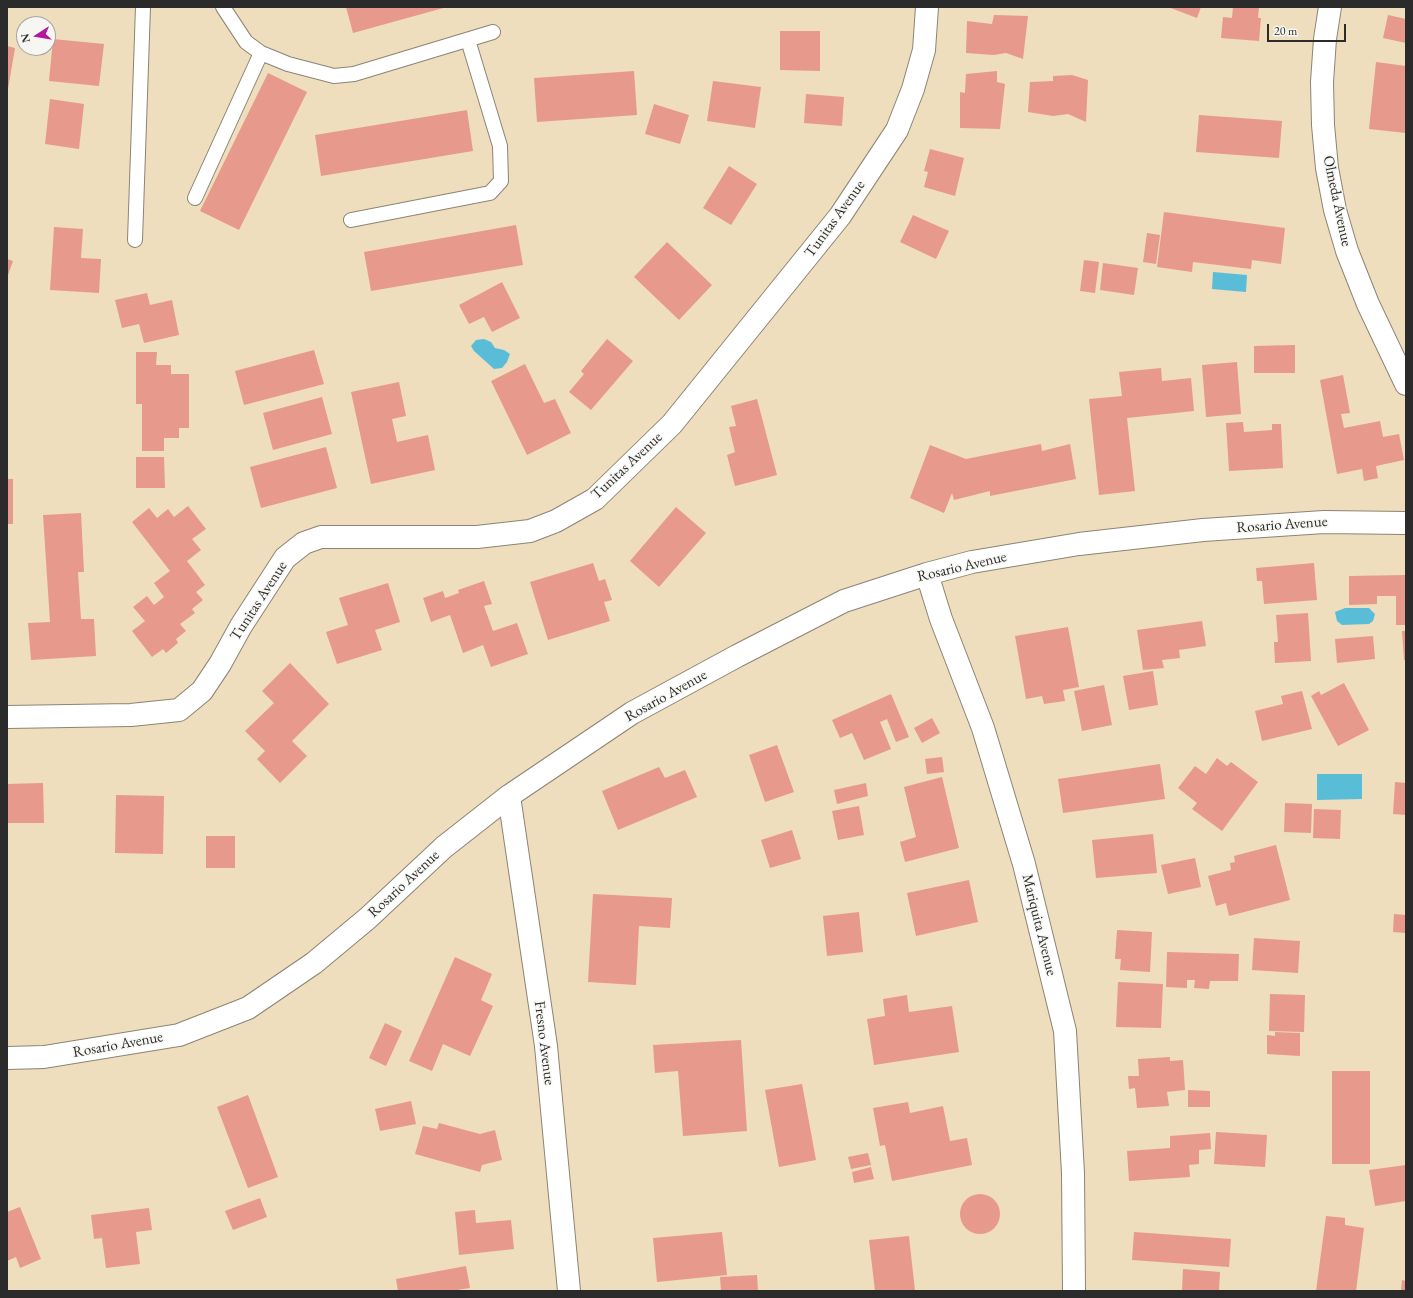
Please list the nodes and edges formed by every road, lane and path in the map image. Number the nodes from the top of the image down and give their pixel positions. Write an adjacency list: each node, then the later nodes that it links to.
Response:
1 (143, 7): 10 (lane)
2 (223, 7): 7 (lane)
3 (927, 7): 14 (street, Tunitas Avenue)
4 (1330, 7): 11 (street, Olmeda Avenue)
5 (493, 32): 6 (lane)
6 (468, 40): 7 (lane); 9 (lane)
7 (261, 53): 8 (lane)
8 (195, 198)
9 (351, 220)
10 (135, 240)
11 (1406, 384)
12 (1406, 523): 13 (street, Rosario Avenue)
13 (927, 574): 15 (street, Rosario Avenue); 18 (street, Mariquita Avenue)
14 (7, 717)
15 (509, 796): 16 (street, Rosario Avenue); 17 (street, Fresno Avenue)
16 (7, 1058)
17 (569, 1291)
18 (1074, 1291)

